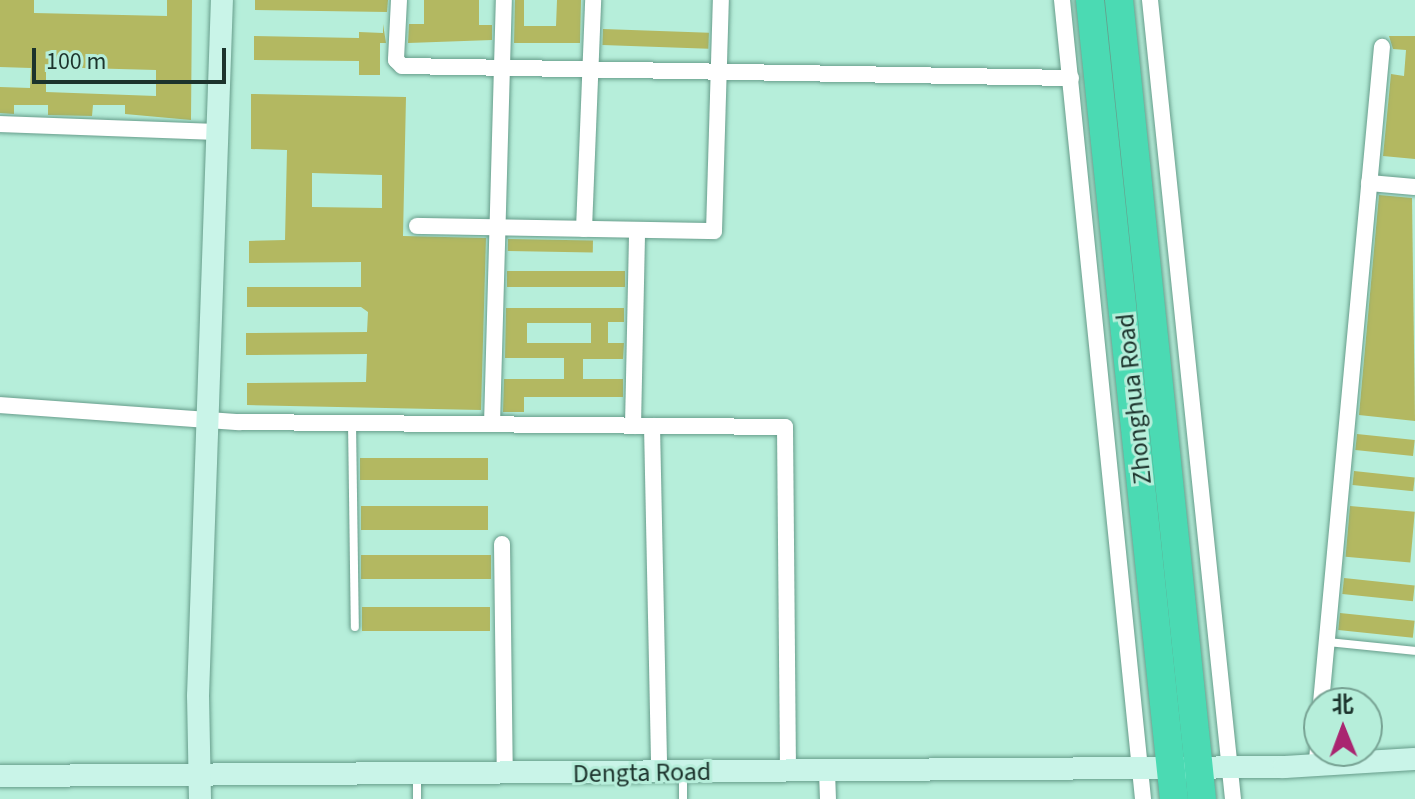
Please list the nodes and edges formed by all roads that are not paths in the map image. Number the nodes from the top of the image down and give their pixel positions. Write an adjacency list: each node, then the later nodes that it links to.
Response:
1 (222, 0): 16 (street)
2 (399, 0): 11 (street)
3 (504, 0): 11 (street)
4 (593, 0): 12 (street)
5 (721, 0): 13 (street)
6 (1062, 0): 14 (street)
7 (1090, 0): 37 (highway, Zhonghua Road)
8 (1119, 0): 38 (highway, Zhonghua Road)
9 (1150, 0): 39 (street)
10 (1382, 47): 17 (street)
11 (502, 67): 12 (street); 20 (street)
12 (590, 69): 13 (street); 21 (street)
13 (719, 72): 14 (street); 22 (street)
14 (1071, 78): 41 (street)
15 (0, 124): 16 (street)
16 (216, 132): 24 (street)
17 (1369, 183): 18 (street); 31 (street)
18 (1415, 187)
19 (417, 226): 20 (street)
20 (498, 227): 21 (street); 26 (street)
21 (584, 229): 22 (street)
22 (637, 230): 27 (street)
23 (0, 405): 24 (street)
24 (207, 417): 25 (street); 50 (street)
25 (352, 423): 26 (street); 30 (lane)
26 (492, 424): 27 (street)
27 (633, 426): 28 (street)
28 (652, 426): 42 (street); 45 (street)
29 (502, 544): 47 (street)
30 (355, 627)
31 (1326, 642): 32 (lane); 33 (street)
32 (1415, 651)
33 (1322, 687)
34 (1415, 759): 35 (street, Dengta Road)
35 (1383, 760)
36 (1303, 764): 40 (street, Dengta Road)
37 (1173, 767): 38 (street, Dengta Road); 41 (street, Dengta Road); 56 (highway, Zhonghua Road)
38 (1201, 767): 39 (street, Dengta Road); 57 (highway, Zhonghua Road)
39 (1230, 767): 40 (street, Dengta Road); 58 (street)
40 (1284, 767): 46 (street, Dengta Road)
41 (1140, 768): 43 (street, Dengta Road); 55 (street)
42 (788, 771): 43 (street, Dengta Road); 44 (street, Dengta Road)
43 (827, 771): 54 (street)
44 (683, 772): 45 (street, Dengta Road); 53 (lane)
45 (659, 773): 47 (street, Dengta Road)
46 (1415, 773)
47 (505, 774): 48 (street, Dengta Road)
48 (417, 775): 50 (street, Dengta Road); 52 (lane)
49 (0, 776): 50 (street, Dengta Road)
50 (199, 776): 51 (street)
51 (200, 799)
52 (417, 799)
53 (683, 799)
54 (828, 799)
55 (1143, 799)
56 (1174, 799)
57 (1202, 799)
58 (1233, 799)

